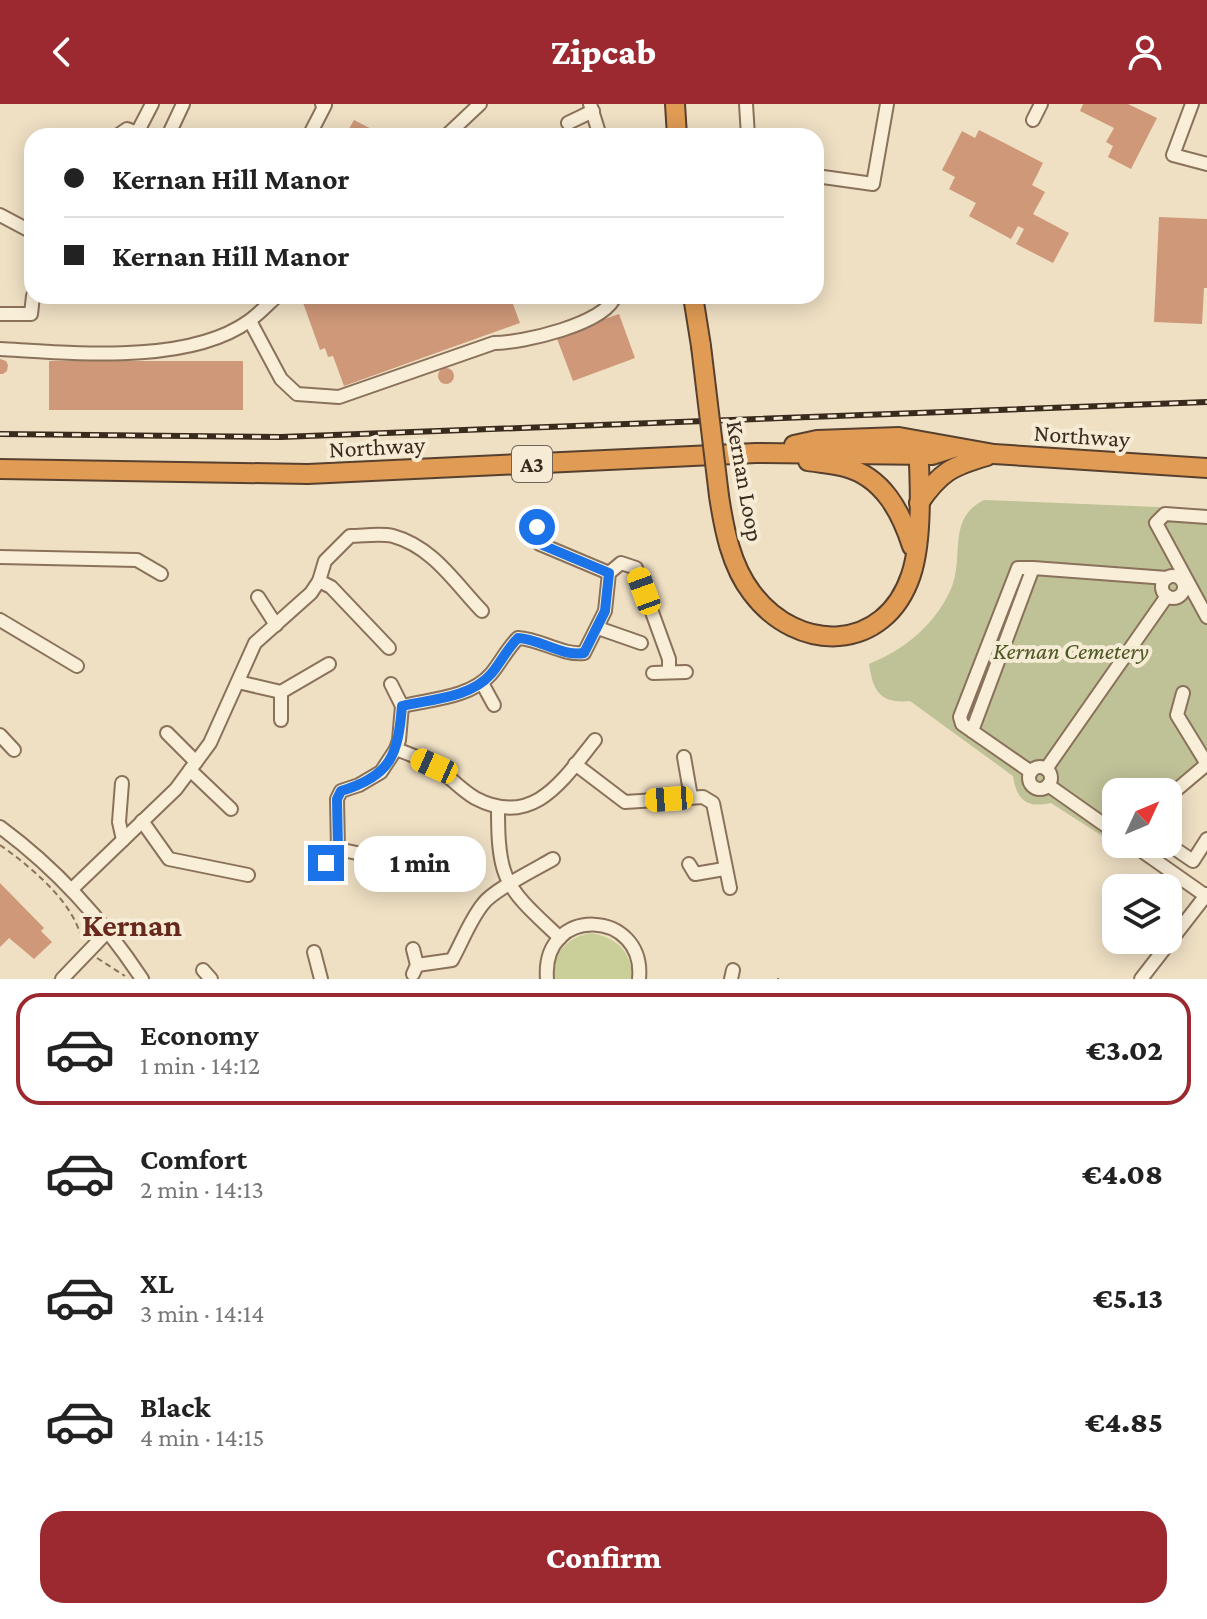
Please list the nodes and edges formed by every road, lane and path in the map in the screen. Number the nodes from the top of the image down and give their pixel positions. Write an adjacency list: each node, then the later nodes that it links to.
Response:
1 (152, 104): 13 (street)
2 (183, 104): 14 (street)
3 (322, 104): 15 (street)
4 (480, 104): 16 (street)
5 (675, 104): 18 (highway)
6 (746, 104): 19 (street)
7 (887, 104): 21 (street)
8 (1041, 104): 11 (street)
9 (1192, 104): 20 (street)
10 (592, 108): 12 (street); 17 (street)
11 (1033, 120)
12 (568, 123)
13 (143, 128)
14 (172, 128)
15 (313, 128)
16 (454, 128)
17 (598, 128)
18 (676, 128)
19 (748, 128)
20 (1207, 164)
21 (824, 177)
22 (0, 215): 23 (street)
23 (24, 228)
24 (32, 304): 28 (street)
25 (268, 304): 29 (street)
26 (613, 304): 29 (street)
27 (694, 304): 39 (highway, Kernan Loop, bridge)
28 (0, 314)
29 (250, 321): 30 (street)
30 (0, 349)
31 (918, 446): 32 (highway, Northway / A3); 32 (highway, Northway / A3); 33 (highway, Northway / A3); 36 (highway, Kernan Loop)
32 (756, 453): 35 (highway, Northway / A3); 39 (highway, A3)
33 (994, 454): 34 (highway, Northway / A3); 36 (highway)
34 (1207, 468)
35 (0, 469)
36 (919, 503): 39 (highway, Kernan Loop)
37 (1207, 517): 44 (street)
38 (537, 527): 41 (street)
39 (915, 556)
40 (0, 557): 42 (street)
41 (609, 573): 52 (street); 57 (street)
42 (161, 574)
43 (1167, 578): 44 (street); 46 (street); 78 (street)
44 (1184, 579): 46 (street); 49 (street)
45 (319, 581): 48 (street); 51 (street); 54 (street)
46 (1167, 596): 77 (street)
47 (258, 597): 51 (street)
48 (482, 611)
49 (1207, 617)
50 (0, 620): 56 (street)
51 (276, 625): 60 (street)
52 (598, 628): 53 (street); 61 (street)
53 (641, 643)
54 (389, 648)
55 (329, 664): 63 (street)
56 (77, 666)
57 (669, 672): 58 (street); 59 (street)
58 (686, 672)
59 (653, 673)
60 (238, 682): 63 (street); 76 (street)
61 (482, 683): 65 (street); 66 (street)
62 (391, 684): 65 (street)
63 (281, 692): 67 (street)
64 (1183, 693): 75 (street)
65 (402, 706): 71 (street)
66 (496, 707)
67 (281, 720)
68 (167, 733): 76 (street)
69 (0, 735): 72 (street)
70 (595, 740): 74 (street)
71 (396, 749): 83 (street); 91 (street)
72 (14, 750)
73 (684, 757): 82 (street)
74 (575, 764): 82 (street); 83 (street)
75 (1207, 764): 81 (street)
76 (193, 766): 84 (street); 85 (street)
77 (1046, 769): 78 (street); 80 (street)
78 (1031, 772): 80 (street)
79 (122, 783): 89 (street)
80 (1048, 785): 86 (street)
81 (1182, 785)
82 (691, 797): 98 (street)
83 (498, 808): 100 (street)
84 (231, 809)
85 (142, 821): 89 (street); 99 (street)
86 (1102, 823)
87 (0, 827): 102 (street)
88 (1207, 839): 92 (street)
89 (123, 840): 102 (street)
90 (0, 845): 106 (path)
91 (338, 849): 95 (street); 96 (street)
92 (1182, 854)
93 (1152, 858): 103 (street)
94 (553, 859): 100 (street)
95 (388, 860)
96 (326, 863)
97 (689, 864): 98 (street)
98 (724, 869): 101 (street)
99 (248, 875)
100 (511, 884): 105 (street); 107 (street)
101 (730, 888)
102 (72, 889): 104 (street)
103 (1206, 895): 115 (street)
104 (108, 931): 106 (street); 111 (street)
105 (560, 938): 113 (street); 114 (street)
106 (90, 949): 109 (street); 110 (path)
107 (413, 949)
108 (314, 952): 112 (street)
109 (62, 979)
110 (129, 979)
111 (142, 979)
112 (321, 979)
113 (547, 979)
114 (639, 979)
115 (1141, 979)

